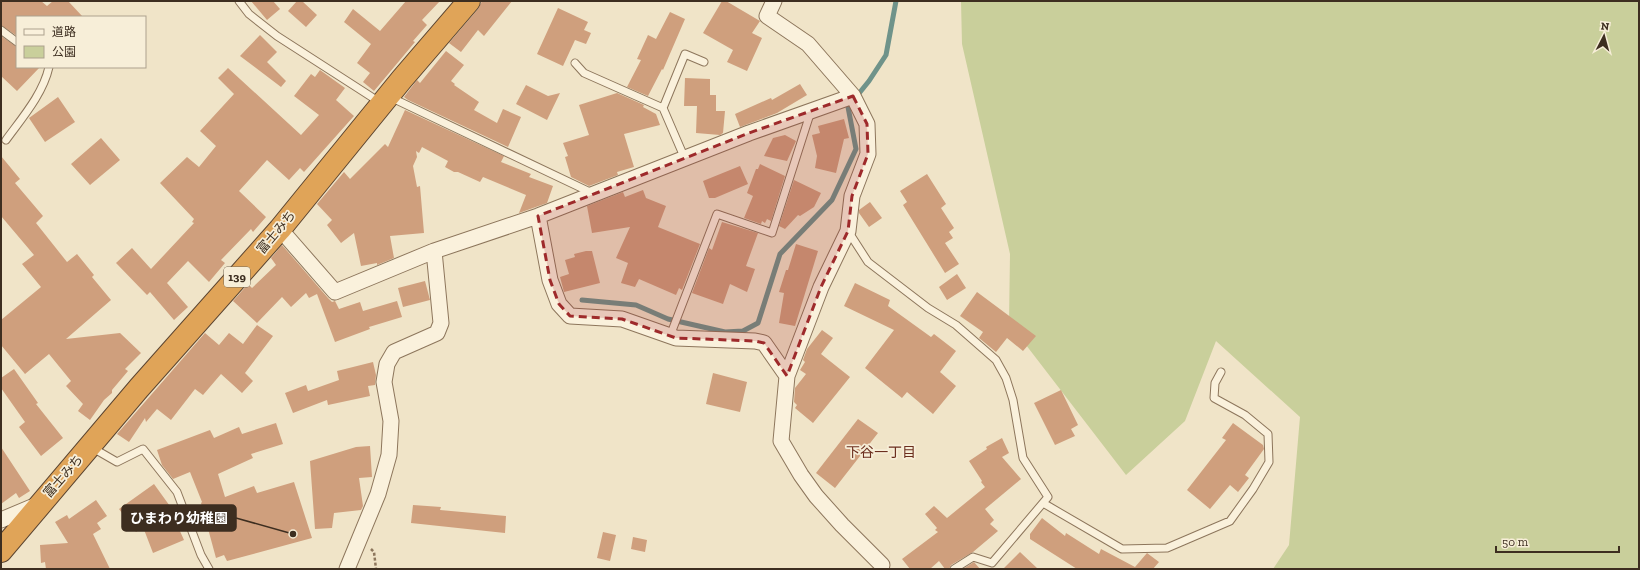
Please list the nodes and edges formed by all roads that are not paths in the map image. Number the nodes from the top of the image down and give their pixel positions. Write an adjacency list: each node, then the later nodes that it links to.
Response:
1 (239, 1): 10 (lane)
2 (469, 1): 10 (highway, 富士みち / 139)
3 (774, 1): 9 (street)
4 (1, 30): 5 (lane)
5 (16, 41)
6 (704, 62): 11 (lane)
7 (575, 63): 11 (lane)
8 (49, 68): 13 (lane)
9 (853, 96): 12 (street); 18 (street)
10 (385, 100): 15 (lane); 17 (highway, 富士みち / 139)
11 (663, 108): 14 (lane)
12 (811, 111): 14 (street); 20 (lane)
13 (6, 140)
14 (685, 159): 15 (street)
15 (595, 195): 16 (street)
16 (538, 216): 19 (street); 20 (street)
17 (280, 229): 19 (street); 23 (highway, 富士みち / 139)
18 (848, 231): 22 (street); 24 (lane)
19 (434, 252): 30 (street)
20 (670, 336): 22 (street)
21 (1221, 372): 24 (lane)
22 (787, 376): 28 (street)
23 (90, 446): 25 (highway, 富士みち / 139); 29 (lane)
24 (1043, 503): 31 (lane)
25 (40, 504): 26 (street); 27 (highway, 富士みち / 139)
26 (1, 520)
27 (1, 550)
28 (882, 568)
29 (210, 569)
30 (347, 569)
31 (954, 569)

